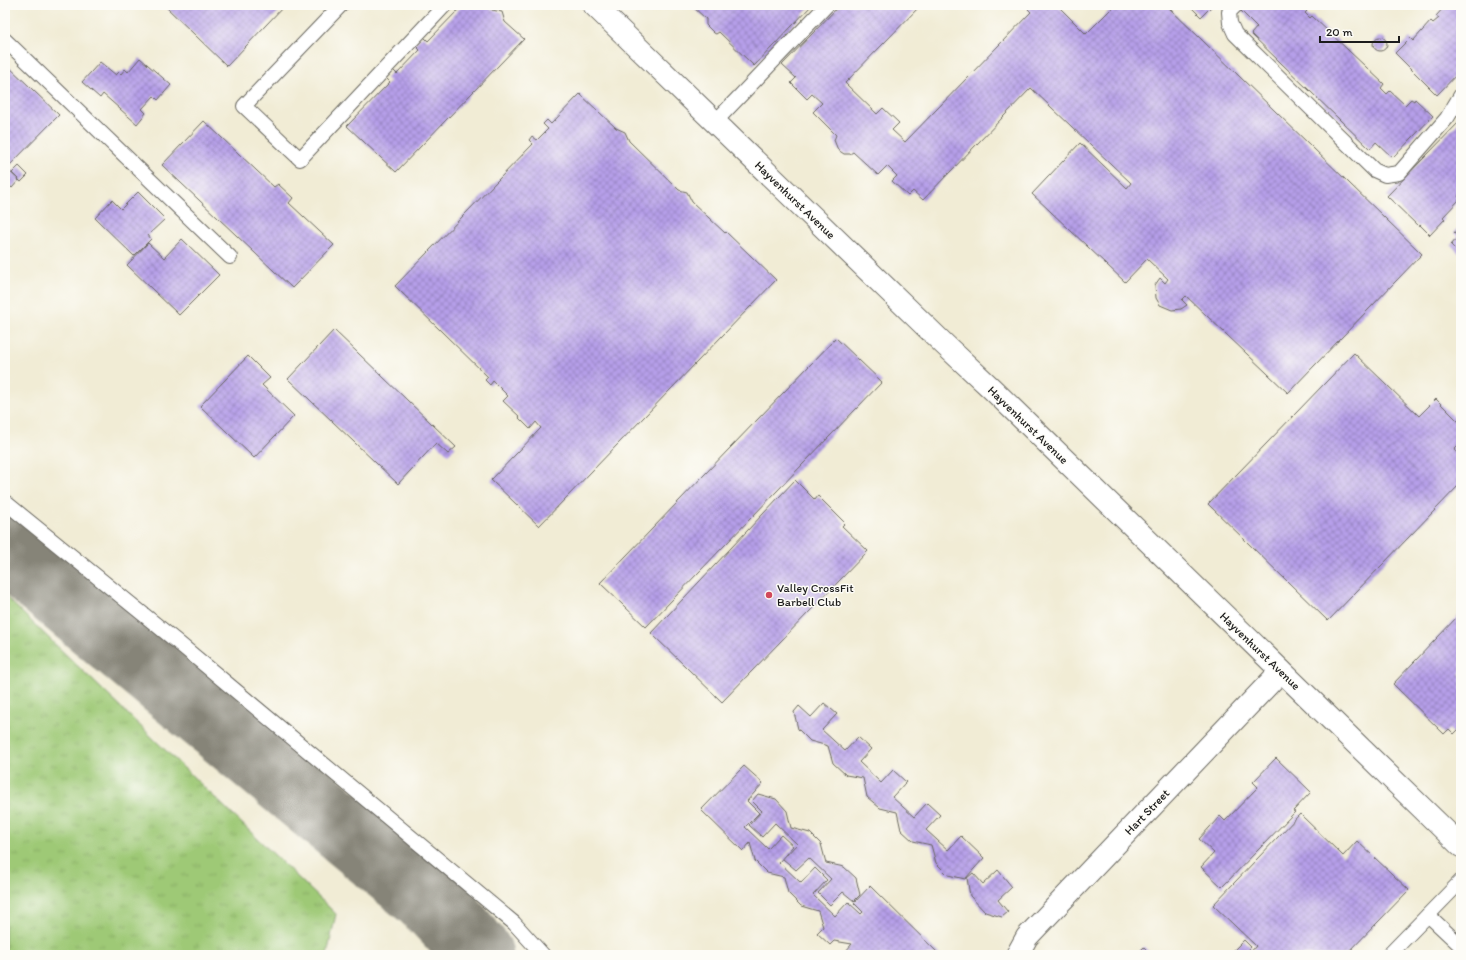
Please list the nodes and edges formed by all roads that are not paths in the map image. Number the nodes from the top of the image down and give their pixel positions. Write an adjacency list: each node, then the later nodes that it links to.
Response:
1 (340, 5): 2 (lane)
2 (445, 5)
3 (594, 5): 8 (main road, Hayvenhurst Avenue)
4 (827, 5): 8 (lane)
5 (1236, 5): 7 (lane)
6 (5, 40): 9 (lane)
7 (1461, 95)
8 (715, 122): 11 (main road, Hayvenhurst Avenue)
9 (230, 256)
10 (5, 502): 16 (lane)
11 (1281, 671): 12 (main road, Hayvenhurst Avenue); 17 (main road, Hart Street)
12 (1461, 846)
13 (1461, 881): 14 (lane)
14 (1428, 915): 15 (lane); 18 (lane)
15 (1461, 946)
16 (543, 955)
17 (1017, 955)
18 (1389, 955)

